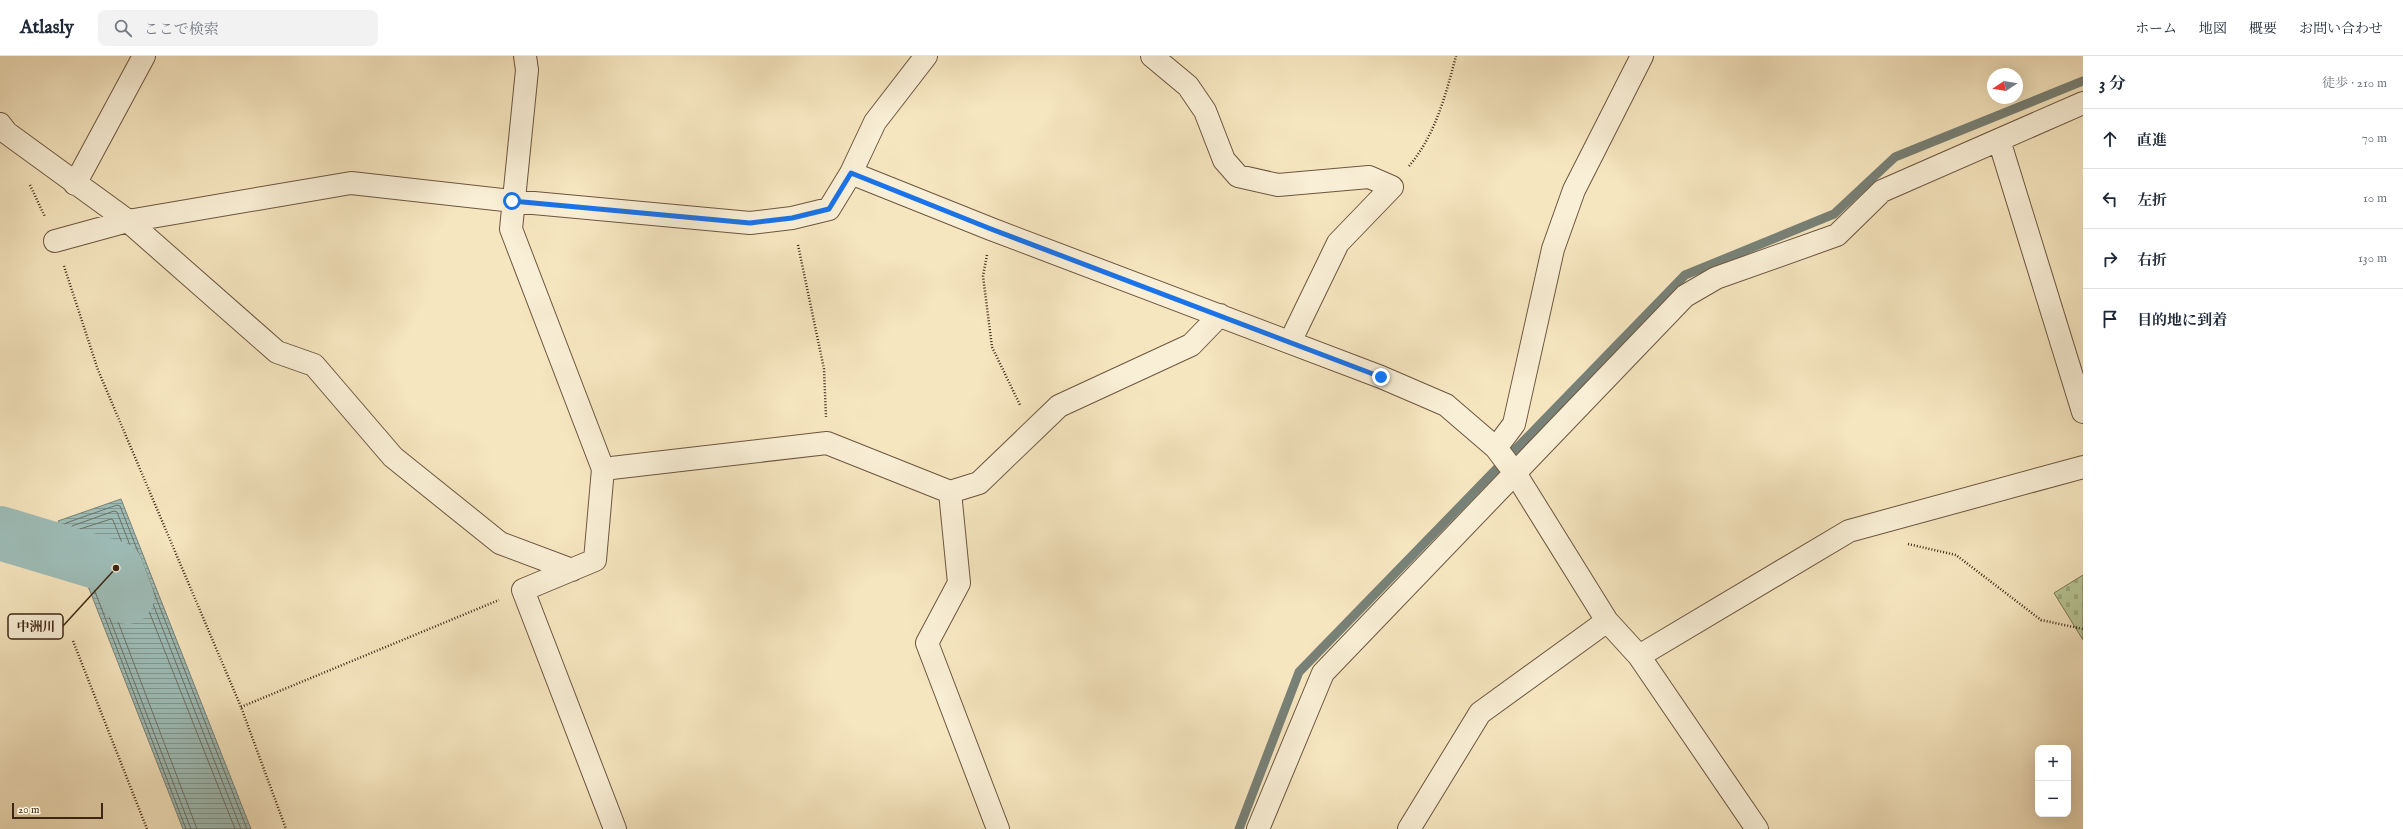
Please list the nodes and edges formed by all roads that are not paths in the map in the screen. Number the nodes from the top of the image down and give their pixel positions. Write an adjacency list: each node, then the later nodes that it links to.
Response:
1 (144, 56): 10 (street)
2 (525, 56): 11 (street)
3 (926, 56): 9 (street)
4 (1152, 56): 15 (street)
5 (1642, 56): 17 (street)
6 (2083, 103): 8 (street)
7 (0, 124): 10 (street)
8 (1999, 140): 16 (street); 17 (street)
9 (851, 173): 11 (street); 14 (street)
10 (75, 184): 12 (street)
11 (512, 201): 12 (street); 19 (street)
12 (128, 221): 13 (street); 21 (street)
13 (56, 241)
14 (1220, 315): 15 (street); 20 (street)
15 (1290, 342): 17 (street)
16 (2083, 412)
17 (1505, 460): 22 (street); 26 (street)
18 (2083, 467): 23 (street)
19 (603, 469): 20 (street); 21 (street)
20 (950, 492): 25 (street)
21 (572, 570): 24 (street)
22 (1607, 621): 23 (street); 27 (street)
23 (1639, 656): 28 (street)
24 (615, 829)
25 (998, 829)
26 (1258, 829)
27 (1409, 829)
28 (1757, 829)

